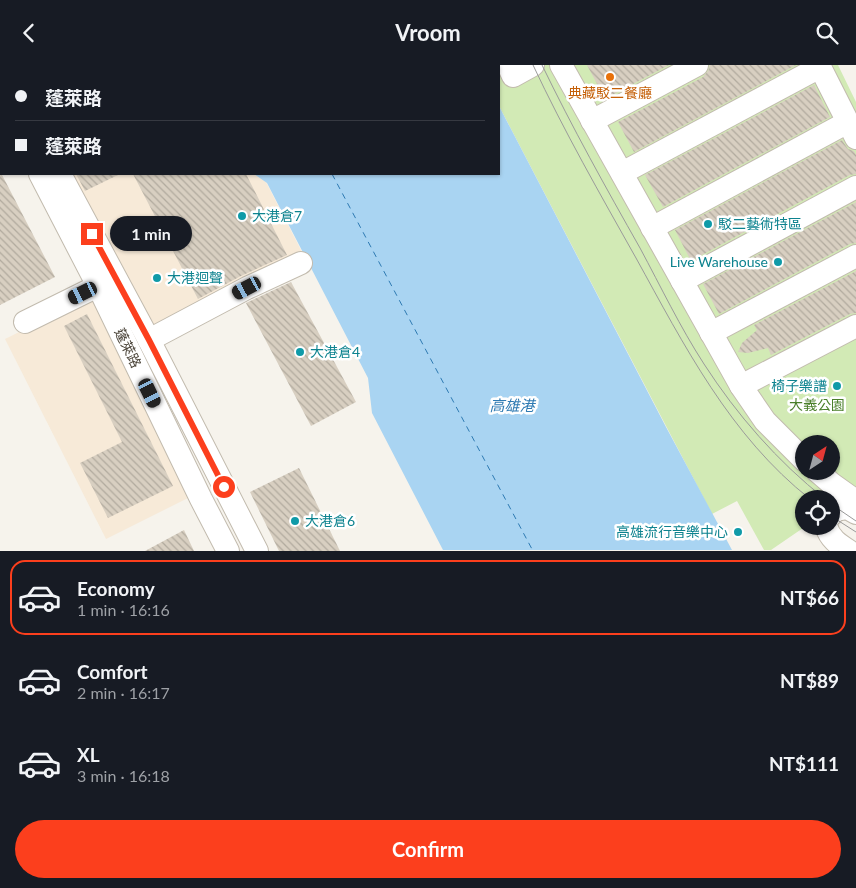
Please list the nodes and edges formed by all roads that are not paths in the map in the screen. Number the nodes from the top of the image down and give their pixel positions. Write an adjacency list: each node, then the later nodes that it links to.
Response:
1 (533, 65): 5 (street)
2 (561, 65): 6 (street)
3 (697, 65): 6 (street)
4 (819, 66): 7 (street); 8 (street)
5 (510, 71)
6 (592, 121): 8 (street)
7 (852, 130): 12 (street)
8 (622, 173): 12 (street)
9 (41, 175): 15 (street, 蓬萊路)
10 (60, 175): 15 (street, 蓬萊路)
11 (856, 187): 16 (street)
12 (652, 228): 16 (street)
13 (856, 256): 19 (street)
14 (301, 263): 20 (street)
15 (106, 281): 17 (street); 20 (street, 蓬萊路); 27 (street, 蓬萊路)
16 (682, 281): 19 (street)
17 (25, 322)
18 (856, 326): 21 (street)
19 (711, 333): 21 (street)
20 (149, 340): 28 (street, 蓬萊路)
21 (741, 386): 22 (street)
22 (795, 451)
23 (827, 480): 25 (street)
24 (840, 509): 25 (street)
25 (856, 511)
26 (831, 535): 29 (street)
27 (228, 551)
28 (257, 551)
29 (849, 551)

